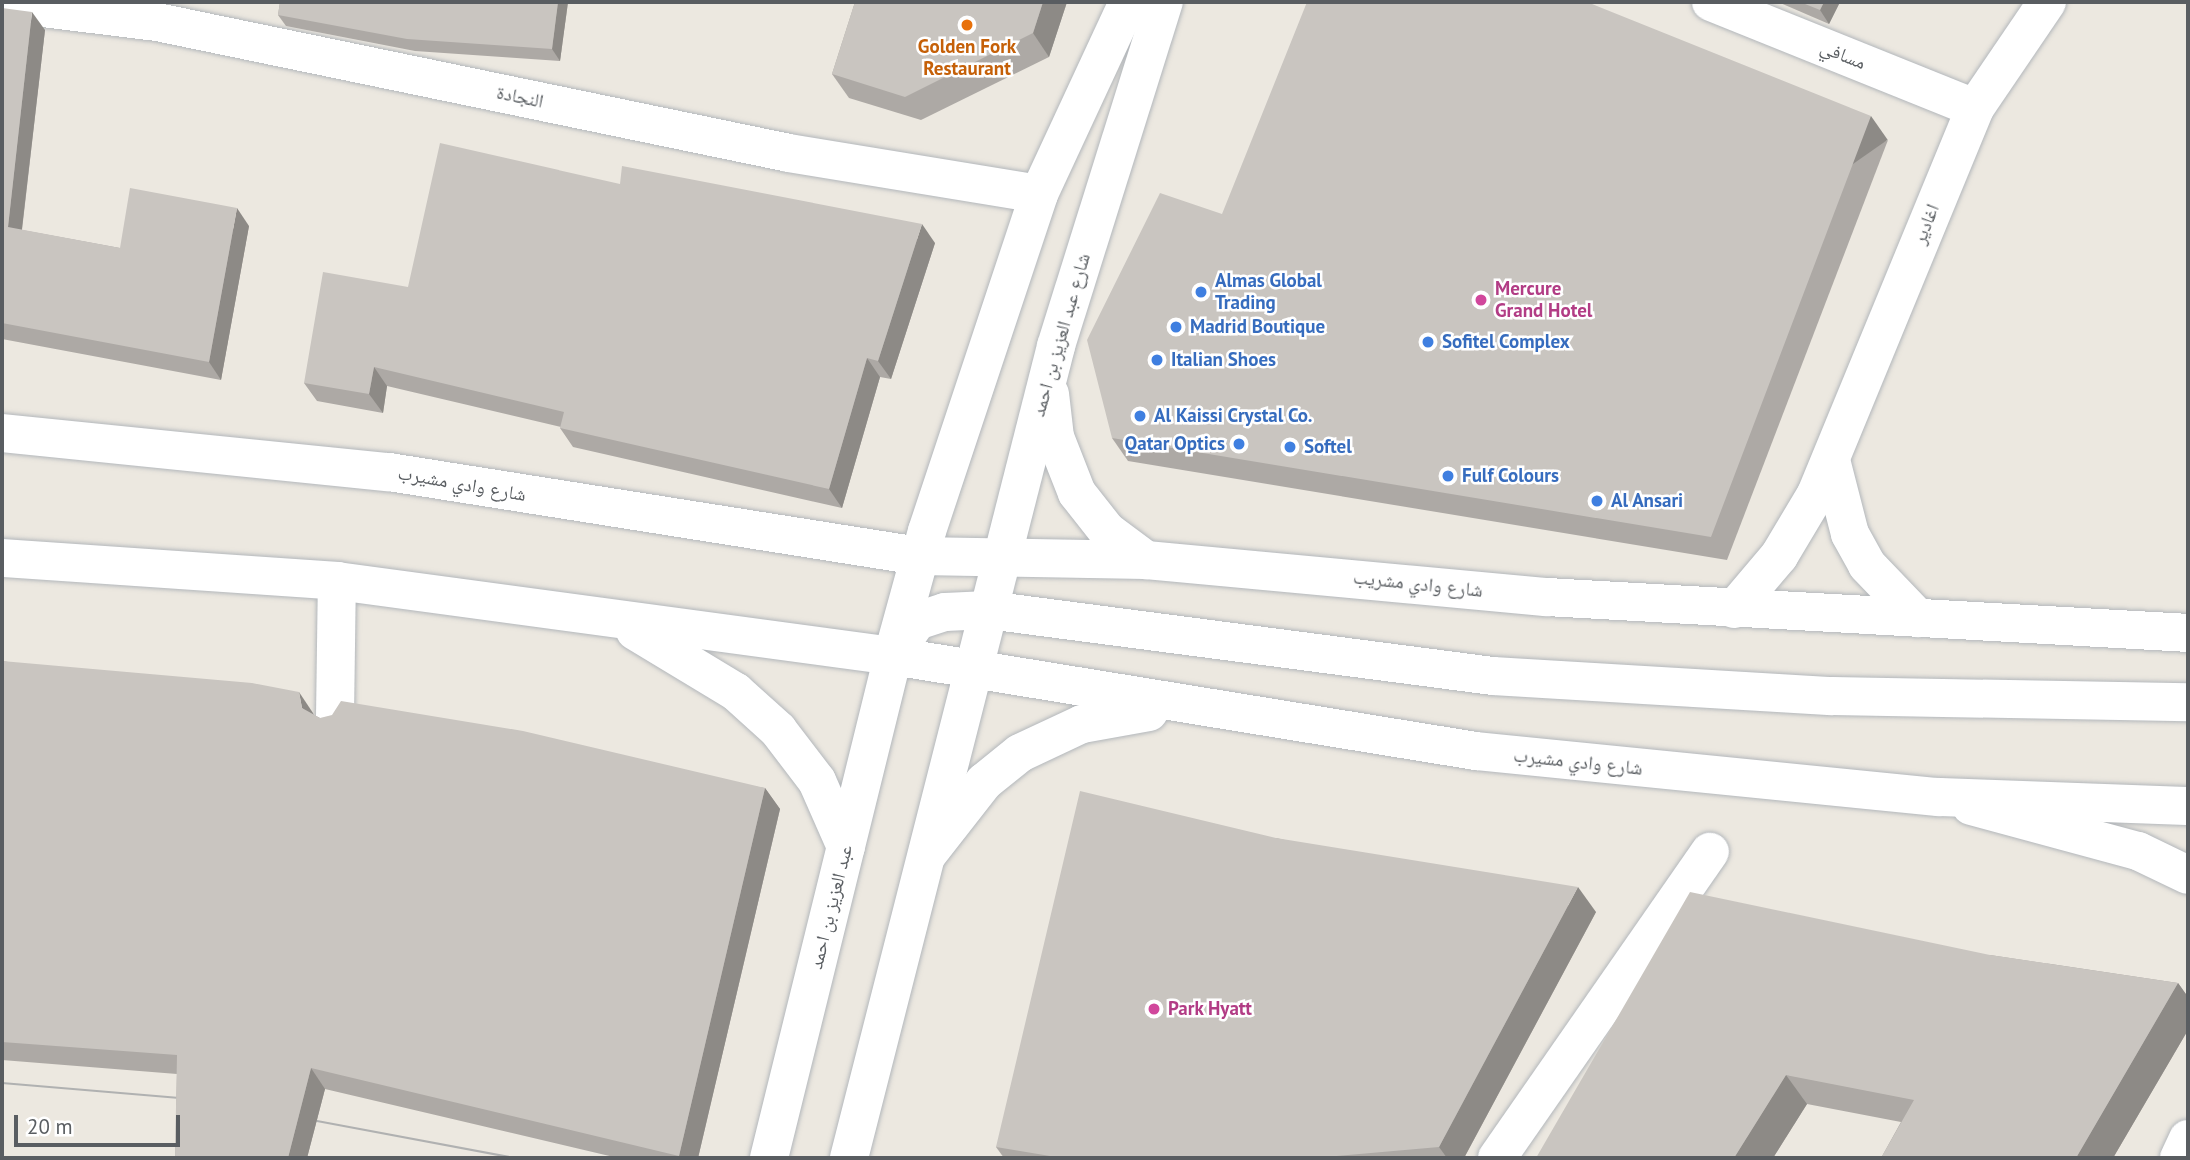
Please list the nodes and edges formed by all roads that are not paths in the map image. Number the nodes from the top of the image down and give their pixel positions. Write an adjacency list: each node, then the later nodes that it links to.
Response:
1 (1128, 2): 7 (street)
2 (1164, 2): 8 (street, شارع عبد العزيز بن احمد)
3 (1711, 2): 6 (street, مسافي)
4 (2047, 2): 6 (street, اغادير)
5 (2, 3): 7 (street, النجادة)
6 (1975, 108): 10 (street, اغادير)
7 (1039, 194): 11 (street)
8 (1056, 346): 13 (street); 14 (street, شارع عبد العزيز بن احمد)
9 (2, 433): 11 (street, شارع وادي مشيرب)
10 (1831, 460): 16 (street, اغادير); 18 (street)
11 (919, 556): 14 (street, شارع وادي مشريب); 21 (street)
12 (2, 558): 15 (street)
13 (1146, 560): 14 (street, شارع وادي مشريب); 16 (street, شارع وادي مشريب)
14 (998, 561): 17 (street, شارع عبد العزيز بن احمد)
15 (337, 581): 19 (street); 25 (street)
16 (1734, 609): 18 (street, شارع وادي مشريب)
17 (988, 610): 21 (street); 22 (street, شارع عبد العزيز بن احمد); 23 (street)
18 (1918, 618): 20 (street)
19 (618, 622): 21 (street); 28 (street)
20 (2188, 633)
21 (893, 656): 22 (street); 28 (street, عبد العزيز بن احمد)
22 (973, 672): 24 (street, شارع وادي مشيرب); 30 (street)
23 (2188, 702)
24 (1203, 710): 26 (street, شارع وادي مشيرب); 30 (street)
25 (335, 717)
26 (1939, 797): 27 (street, شارع وادي مشيرب); 31 (street)
27 (2188, 806)
28 (846, 847): 33 (street, عبد العزيز بن احمد)
29 (1710, 852): 35 (street)
30 (927, 855): 34 (street)
31 (2188, 874)
32 (2188, 1139): 36 (street)
33 (769, 1158)
34 (849, 1158)
35 (1497, 1158)
36 (2179, 1158)

